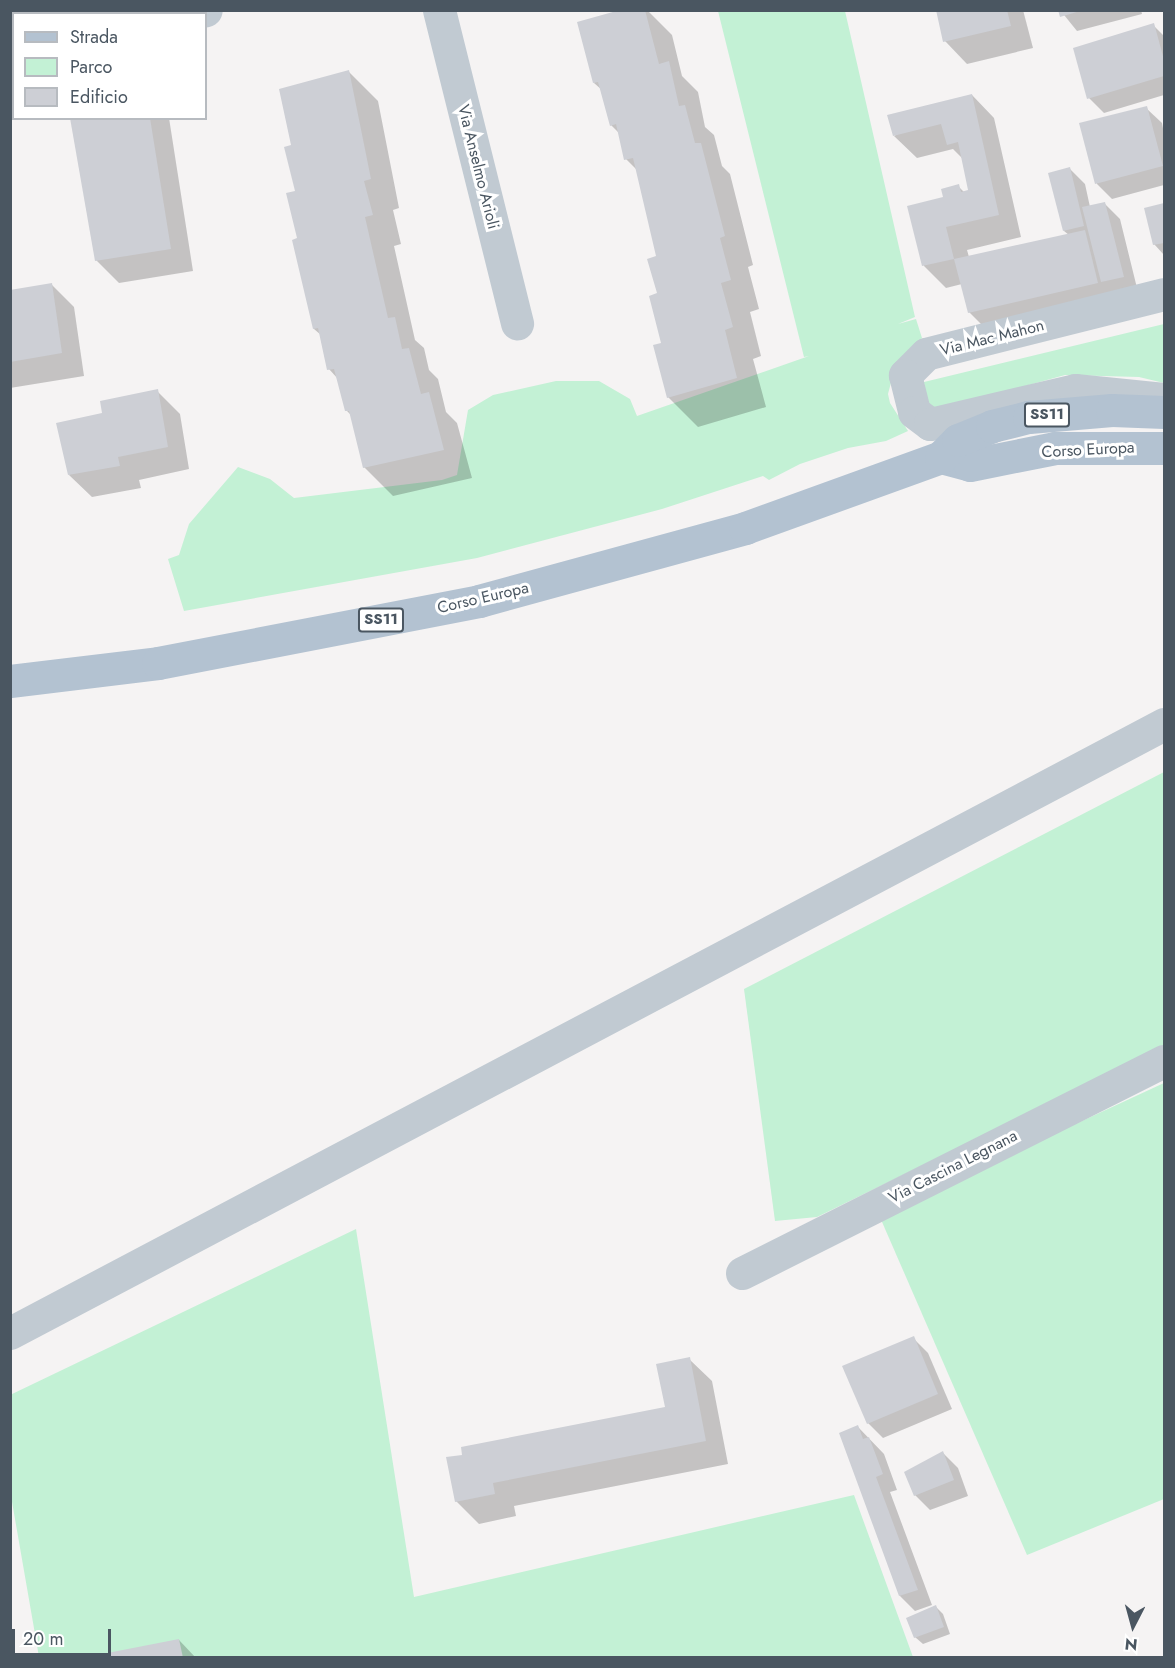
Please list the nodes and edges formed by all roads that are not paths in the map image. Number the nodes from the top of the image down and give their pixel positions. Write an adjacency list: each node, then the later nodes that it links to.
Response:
1 (440, 10): 3 (street, Via Anselmo Arioli)
2 (1164, 294): 4 (street, Via Mac Mahon)
3 (517, 323)
4 (1164, 399)
5 (1164, 412): 7 (main road, Corso Europa / SS11)
6 (1164, 448): 7 (main road, Corso Europa / SS11)
7 (941, 458): 8 (main road, Corso Europa / SS11)
8 (10, 681)
9 (1164, 724): 12 (street)
10 (1164, 1060): 11 (street, Via Cascina Legnana)
11 (742, 1273)
12 (10, 1334)

